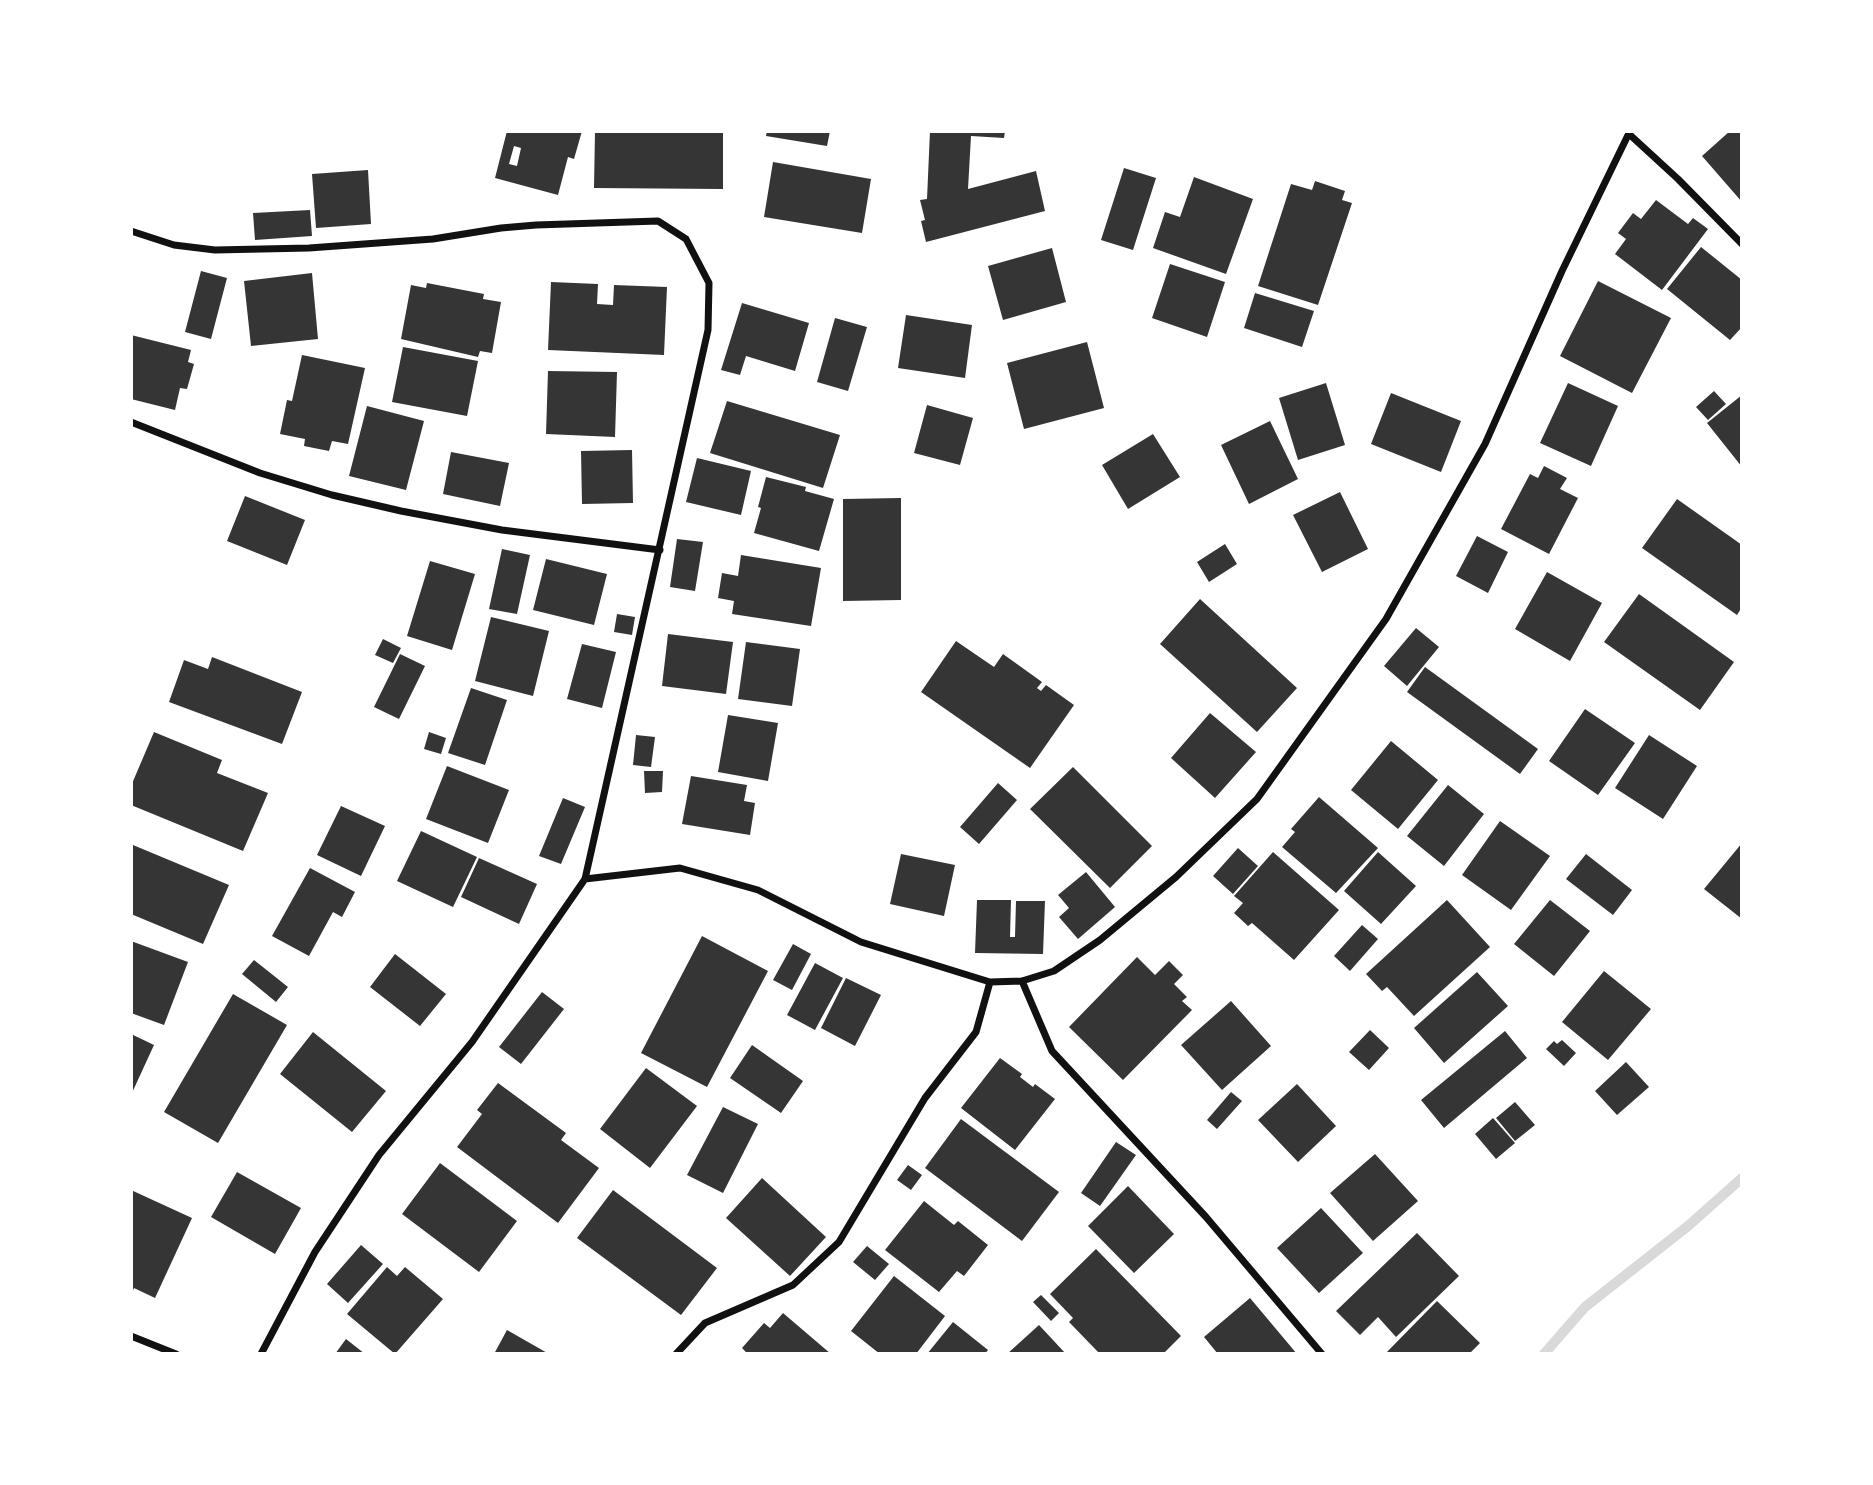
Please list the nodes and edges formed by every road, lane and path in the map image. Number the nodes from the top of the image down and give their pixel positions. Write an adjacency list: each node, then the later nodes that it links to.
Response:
1 (1629, 133): 3 (street); 7 (street)
2 (131, 231): 5 (street)
3 (1742, 244)
4 (131, 422): 5 (street)
5 (660, 550): 6 (street)
6 (585, 878): 8 (street); 11 (street)
7 (1022, 981): 8 (street); 13 (street)
8 (990, 982): 12 (street)
9 (131, 1336): 10 (street)
10 (176, 1354)
11 (261, 1354)
12 (676, 1354)
13 (1322, 1354)

